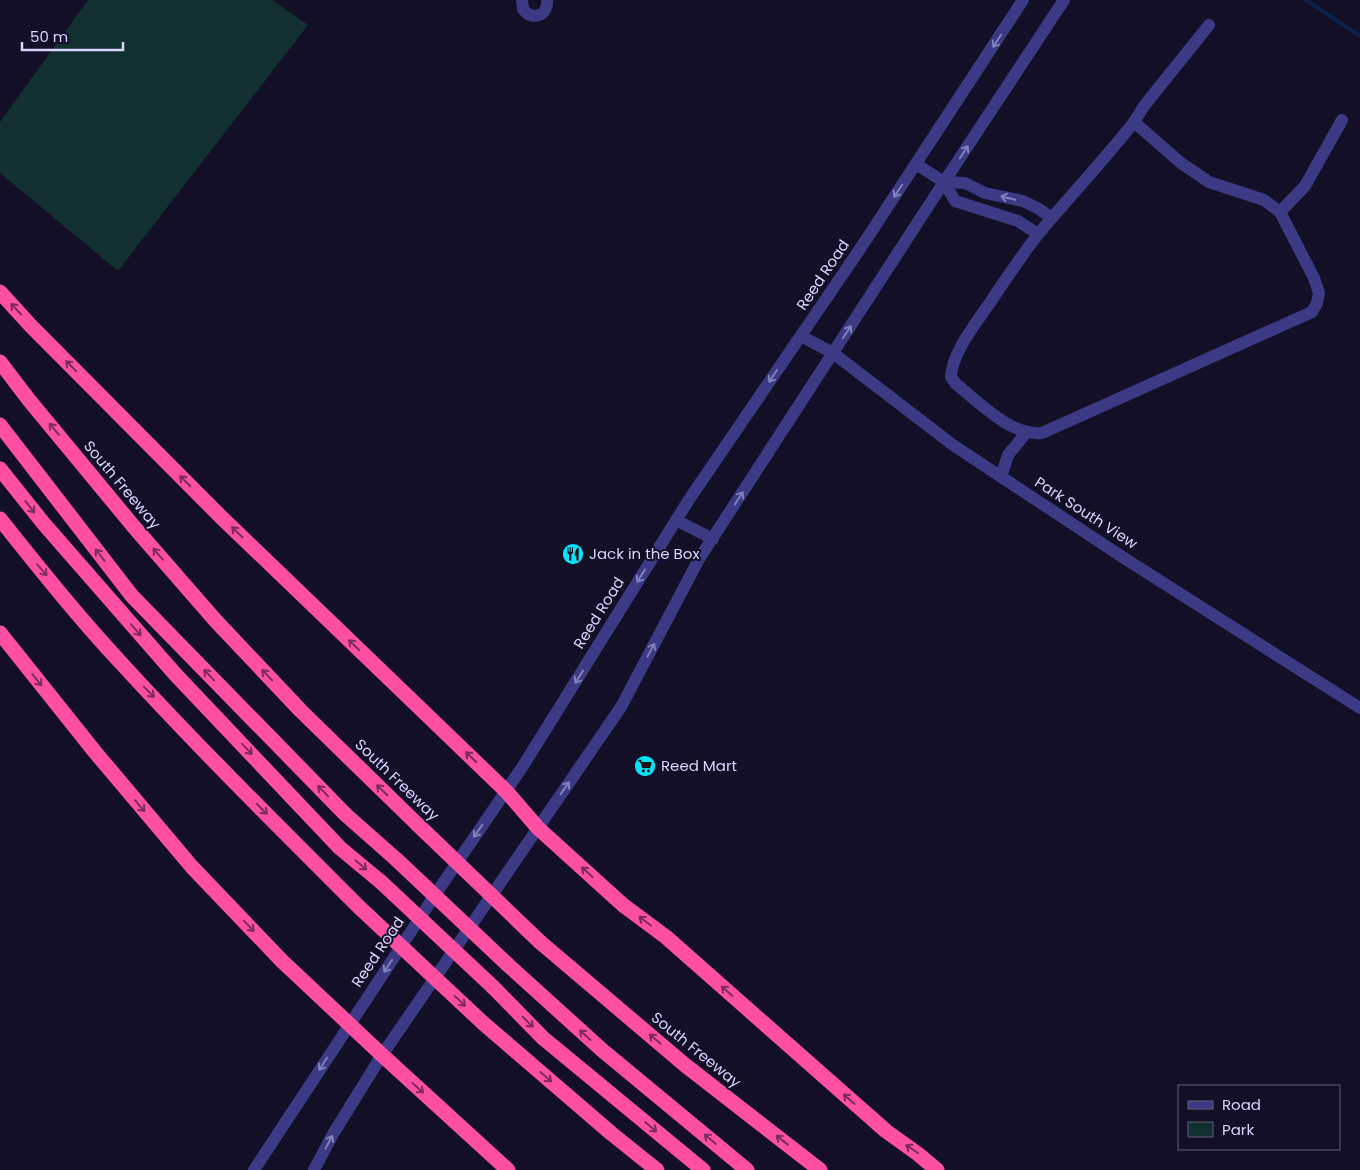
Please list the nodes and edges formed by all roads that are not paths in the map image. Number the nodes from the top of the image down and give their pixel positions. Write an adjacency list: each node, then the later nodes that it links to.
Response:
1 (522, 0): 2 (street)
2 (547, 0)
3 (1024, 0): 8 (street, Reed Road, one-way to 8)
4 (1062, 1): 9 (street, one-way to 4)
5 (1209, 25): 7 (street)
6 (1342, 120): 10 (street)
7 (1134, 122): 10 (street); 11 (street)
8 (916, 164): 9 (street); 14 (street, Reed Road, one-way to 14)
9 (944, 182): 11 (street, one-way to 9); 12 (street); 15 (street, one-way to 9)
10 (1280, 212): 18 (street)
11 (1052, 218): 12 (street)
12 (1038, 234): 18 (street)
13 (0, 292): 26 (highway, one-way to 13)
14 (801, 336): 15 (street, Park South View); 22 (street, Reed Road, one-way to 22)
15 (833, 353): 20 (street, Park South View); 23 (street, one-way to 15)
16 (0, 362): 36 (highway, South Freeway, one-way to 16, bridge)
17 (0, 425): 35 (highway, one-way to 17, bridge)
18 (1026, 433): 20 (street)
19 (0, 469): 34 (highway, one-way to 34, bridge)
20 (1001, 477): 25 (street, Park South View)
21 (0, 519): 33 (highway, one-way to 33, bridge)
22 (676, 520): 23 (street); 26 (street, Reed Road, one-way to 26)
23 (713, 539): 27 (street, one-way to 23)
24 (0, 633): 28 (highway, one-way to 28)
25 (1360, 708)
26 (506, 791): 27 (highway); 28 (street, Reed Road, one-way to 28)
27 (538, 828): 29 (street); 37 (highway, one-way to 27)
28 (350, 1023): 29 (highway); 30 (street, Reed Road, one-way to 30)
29 (382, 1056): 31 (street, one-way to 29); 32 (highway, one-way to 32)
30 (254, 1170)
31 (314, 1170)
32 (508, 1170)
33 (657, 1170)
34 (703, 1170)
35 (747, 1170)
36 (820, 1170)
37 (937, 1170)

